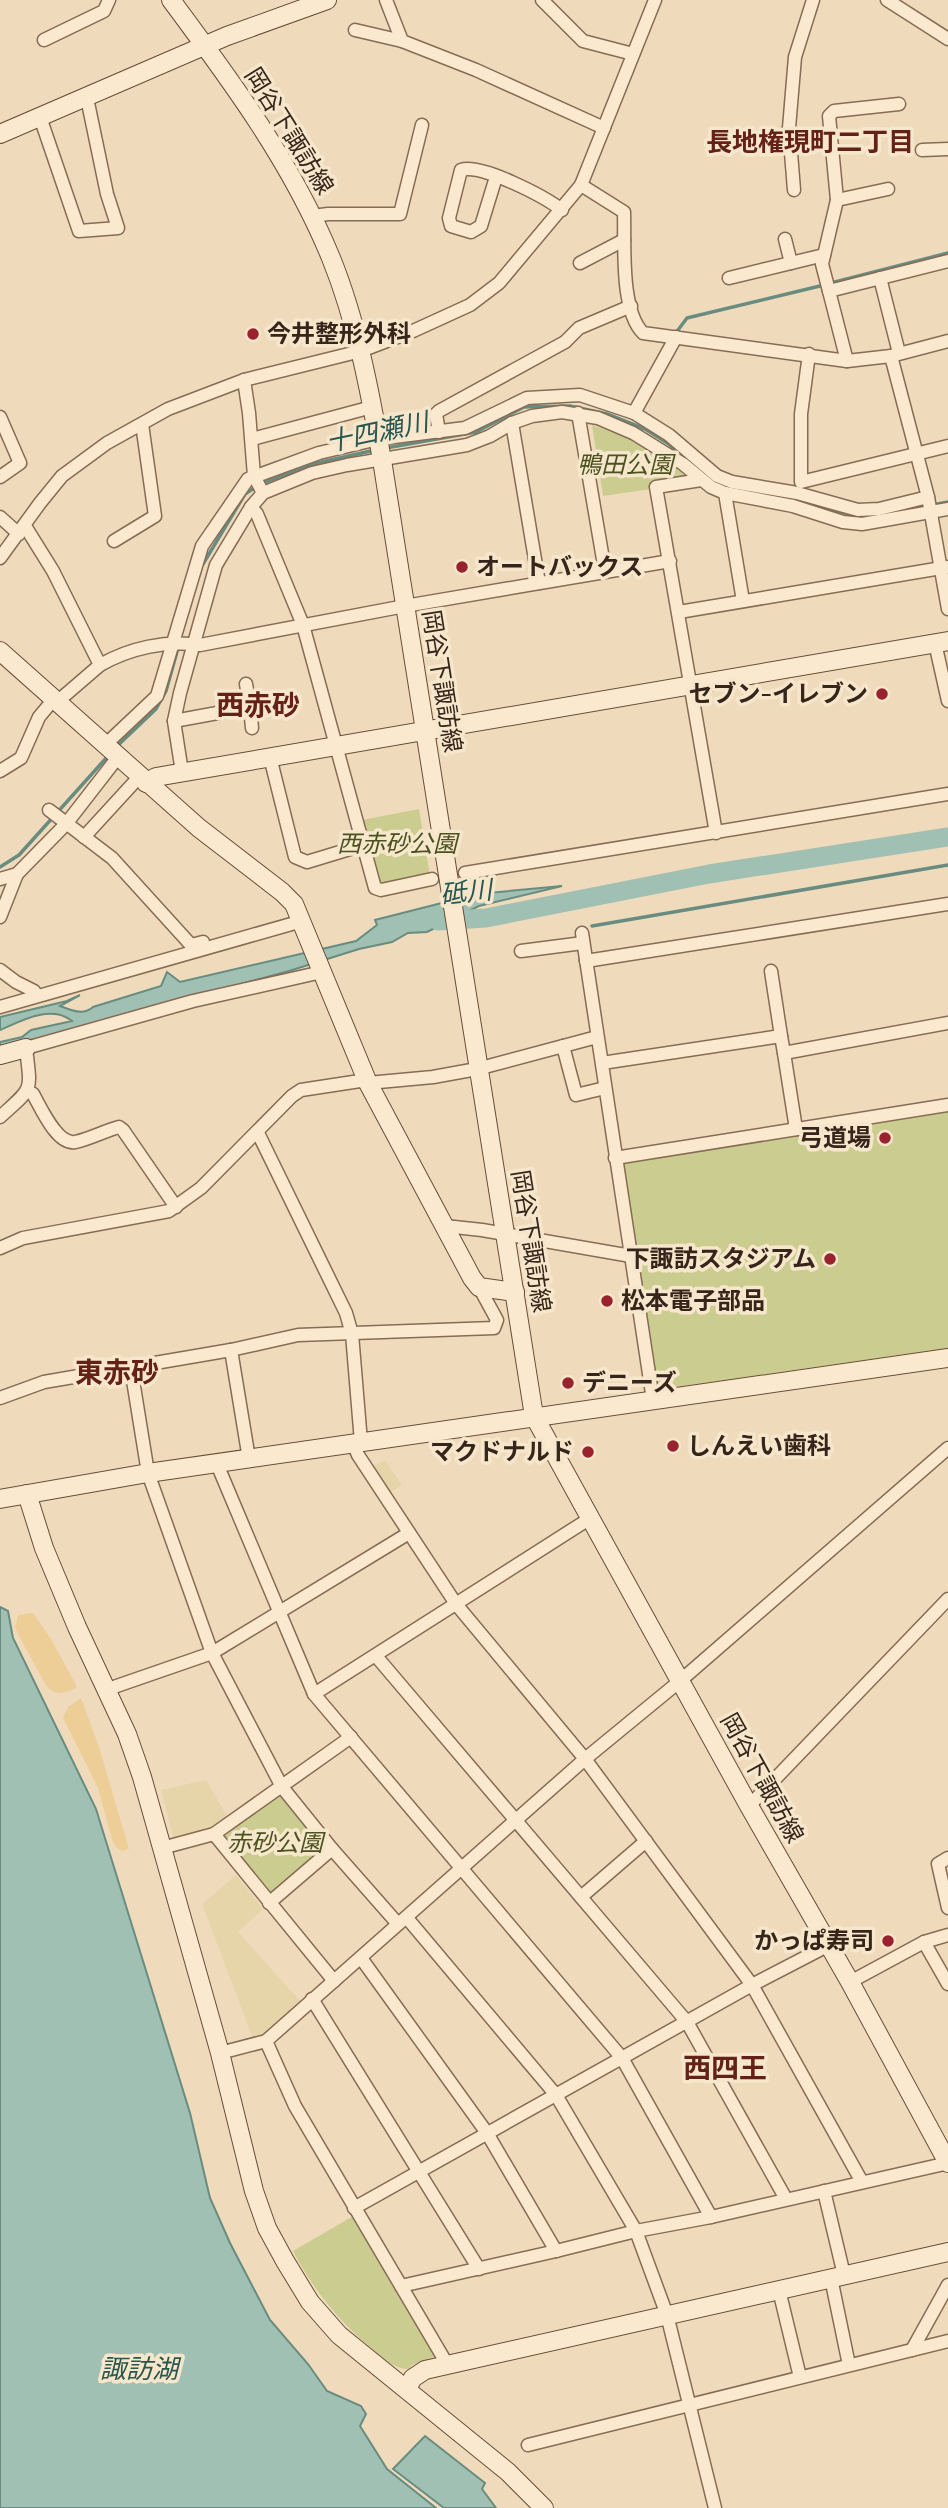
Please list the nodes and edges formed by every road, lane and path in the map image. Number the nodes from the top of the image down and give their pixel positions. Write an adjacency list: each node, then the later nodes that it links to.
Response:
1 (109, 0): 11 (street)
2 (171, 0): 13 (street, 岡谷下諏訪線)
3 (327, 0): 13 (street)
4 (386, 0): 12 (street)
5 (542, 0): 14 (street)
6 (655, 0): 14 (street)
7 (813, 0): 25 (street)
8 (887, 0): 10 (street)
9 (355, 30): 12 (street)
10 (948, 39)
11 (44, 40)
12 (402, 41): 19 (street)
13 (205, 46): 15 (street); 29 (street, 岡谷下諏訪線)
14 (633, 54): 19 (street)
15 (87, 97): 17 (street); 17 (street)
16 (899, 104): 27 (street)
17 (40, 117): 20 (street)
18 (422, 125): 29 (street)
19 (604, 128): 24 (street)
20 (0, 134)
21 (948, 149): 22 (street)
22 (922, 150)
23 (496, 177): 23 (street); 28 (street)
24 (581, 186): 28 (street); 31 (street)
25 (794, 190)
26 (888, 190): 27 (street)
27 (837, 200): 32 (street)
28 (562, 210): 42 (street)
29 (313, 216): 42 (street, 岡谷下諏訪線)
30 (785, 239): 34 (street)
31 (624, 240): 35 (street); 39 (street)
32 (824, 255): 34 (street); 38 (street)
33 (948, 261): 37 (street)
34 (791, 263): 36 (street)
35 (580, 264)
36 (729, 278)
37 (880, 278): 38 (street); 44 (street)
38 (828, 291): 45 (street)
39 (631, 306): 40 (street); 53 (street)
40 (676, 337): 43 (street); 49 (street)
41 (948, 341): 44 (street)
42 (361, 351): 46 (street); 47 (street, 岡谷下諏訪線)
43 (809, 354): 45 (street); 58 (street)
44 (895, 355): 45 (street); 58 (street)
45 (847, 361)
46 (244, 380): 52 (street); 54 (street)
47 (372, 407): 54 (street); 57 (street, 岡谷下諏訪線)
48 (578, 413): 51 (street); 55 (street); 75 (street)
49 (634, 413): 53 (street); 55 (street)
50 (0, 417): 59 (street)
51 (512, 423): 57 (street); 76 (street)
52 (142, 424): 68 (street); 69 (street)
53 (439, 432): 57 (street)
54 (252, 439): 61 (street)
55 (664, 442): 60 (street); 63 (street)
56 (948, 446): 58 (street)
57 (380, 449): 61 (street); 61 (street); 78 (street, 岡谷下諏訪線)
58 (916, 455): 63 (street)
59 (0, 477)
60 (701, 480): 62 (street); 73 (street)
61 (258, 485): 64 (street); 70 (street)
62 (725, 493): 66 (street); 77 (street)
63 (928, 497): 66 (street)
64 (251, 507): 71 (street); 81 (street)
65 (948, 509): 66 (street)
66 (931, 512): 74 (street)
67 (0, 517): 68 (street)
68 (22, 530): 72 (street); 85 (street)
69 (114, 541)
70 (203, 547): 71 (street); 83 (street)
71 (219, 557): 83 (street)
72 (0, 558)
73 (670, 561): 75 (street); 80 (street)
74 (945, 567): 77 (street); 79 (street)
75 (605, 571): 76 (street)
76 (539, 583): 78 (street)
77 (743, 601): 80 (street)
78 (405, 606): 81 (street); 93 (street, 岡谷下諏訪線)
79 (948, 609)
80 (679, 612): 87 (street)
81 (303, 625): 83 (street); 94 (street)
82 (942, 642): 87 (street); 89 (street)
83 (184, 643): 85 (street); 91 (street); 95 (street)
84 (0, 651): 88 (street)
85 (100, 665): 88 (street)
86 (246, 684): 90 (street)
87 (691, 686): 93 (street); 103 (street)
88 (56, 701): 95 (street); 97 (street)
89 (948, 701)
90 (250, 707): 91 (street); 92 (street)
91 (174, 721): 98 (street)
92 (252, 728)
93 (424, 731): 94 (street); 129 (street, 岡谷下諏訪線)
94 (336, 746): 96 (street); 105 (street)
95 (112, 751): 99 (street); 102 (street)
96 (270, 757): 98 (street); 105 (street)
97 (0, 771)
98 (182, 772): 99 (street)
99 (143, 780): 104 (street); 112 (street)
100 (948, 794): 103 (street)
101 (50, 811): 102 (street)
102 (65, 823): 104 (street); 107 (street)
103 (716, 833): 106 (street)
104 (84, 837): 113 (street)
105 (363, 845): 109 (street)
106 (465, 873)
107 (17, 874): 108 (street); 111 (street)
108 (0, 879)
109 (432, 879)
110 (948, 904): 115 (street)
111 (0, 917)
112 (304, 925): 113 (street); 116 (street)
113 (223, 944): 119 (street)
114 (521, 951): 115 (street)
115 (586, 961): 123 (street)
116 (320, 967): 125 (street); 130 (street)
117 (0, 970): 119 (street)
118 (771, 971): 122 (street)
119 (36, 995): 120 (street)
120 (0, 1007)
121 (948, 1023): 126 (street)
122 (781, 1036): 126 (street); 128 (street)
123 (597, 1037): 124 (street); 128 (street)
124 (563, 1046): 129 (street); 131 (street)
125 (26, 1048): 127 (street); 132 (street)
126 (783, 1053): 135 (street)
127 (0, 1055)
128 (601, 1063): 131 (street)
129 (477, 1069): 130 (street); 140 (street, 岡谷下諏訪線)
130 (368, 1083): 136 (street); 139 (street)
131 (605, 1088): 137 (street)
132 (28, 1091): 134 (street); 138 (street)
133 (948, 1105): 135 (street)
134 (0, 1117)
135 (796, 1129): 137 (street)
136 (258, 1133): 138 (street); 145 (street)
137 (615, 1158): 142 (street)
138 (176, 1207): 141 (street)
139 (445, 1226): 140 (street); 143 (street)
140 (506, 1236): 142 (street); 144 (street, 岡谷下諏訪線)
141 (0, 1248)
142 (631, 1256): 150 (street)
143 (480, 1287): 144 (street); 145 (street)
144 (515, 1292): 151 (street, 岡谷下諏訪線)
145 (352, 1334): 146 (street); 152 (street)
146 (231, 1350): 148 (street); 154 (street)
147 (948, 1358): 150 (street)
148 (131, 1368): 149 (street); 156 (street)
149 (0, 1398)
150 (653, 1400): 151 (street)
151 (534, 1416): 152 (street); 159 (street, 岡谷下諏訪線)
152 (357, 1442): 154 (street); 160 (street)
153 (948, 1448): 166 (street)
154 (249, 1458): 155 (street)
155 (217, 1464): 156 (street); 163 (street)
156 (148, 1473): 157 (street); 164 (street)
157 (27, 1494): 158 (street); 167 (street)
158 (0, 1499)
159 (589, 1519): 162 (street); 166 (street, 岡谷下諏訪線)
160 (409, 1533): 162 (street); 163 (street)
161 (948, 1599): 172 (street)
162 (456, 1604): 165 (street); 170 (street)
163 (279, 1611): 164 (street); 168 (street)
164 (212, 1653): 167 (street); 171 (street)
165 (376, 1656): 168 (street); 173 (street)
166 (680, 1681): 170 (street); 172 (street, 岡谷下諏訪線)
167 (108, 1689): 176 (street)
168 (314, 1694): 169 (street)
169 (351, 1737): 171 (street); 179 (street)
170 (585, 1759): 173 (street); 175 (street)
171 (282, 1787): 174 (street); 177 (street)
172 (749, 1806): 186 (street, 岡谷下諏訪線)
173 (516, 1821): 179 (street); 180 (street)
174 (214, 1834): 176 (street); 181 (street)
175 (646, 1841): 180 (street); 191 (street)
176 (162, 1848): 195 (street)
177 (332, 1849): 181 (street); 183 (street)
178 (948, 1858): 182 (street)
179 (462, 1868): 183 (street); 196 (street)
180 (581, 1897): 193 (street)
181 (269, 1903): 188 (street)
182 (948, 1908)
183 (402, 1921): 187 (street); 197 (street)
184 (948, 1935): 185 (street)
185 (924, 1942): 189 (street); 190 (street)
186 (829, 1945): 189 (street, 岡谷下諏訪線); 191 (street)
187 (361, 1958): 188 (street); 198 (street)
188 (334, 1981): 192 (street)
189 (850, 1982): 199 (street, 岡谷下諏訪線)
190 (948, 1983)
191 (752, 1985): 193 (street); 201 (street)
192 (312, 1999): 194 (street); 200 (street)
193 (687, 2022): 196 (street); 203 (street)
194 (266, 2041): 195 (street); 204 (street)
195 (220, 2053): 220 (street)
196 (622, 2058): 197 (street); 205 (street)
197 (556, 2095): 198 (street); 206 (street)
198 (487, 2133): 200 (street); 207 (street)
199 (948, 2163): 201 (street)
200 (418, 2171): 204 (street); 209 (street)
201 (862, 2182): 202 (street)
202 (824, 2191): 203 (street); 210 (street)
203 (786, 2199): 205 (street)
204 (354, 2208): 212 (street)
205 (710, 2217): 206 (street)
206 (636, 2231): 207 (street); 214 (street)
207 (556, 2251): 209 (street)
208 (948, 2252): 210 (street)
209 (479, 2269): 212 (street)
210 (838, 2276): 213 (street); 218 (street)
211 (948, 2285): 216 (street)
212 (401, 2286): 217 (street)
213 (779, 2290): 214 (street); 219 (street)
214 (667, 2315): 217 (street); 221 (street)
215 (948, 2341): 216 (street)
216 (912, 2350): 218 (street)
217 (447, 2364): 220 (street)
218 (849, 2365): 219 (street)
219 (800, 2377): 221 (street)
220 (407, 2388): 223 (street)
221 (690, 2405): 222 (street); 224 (street)
222 (528, 2445)
223 (544, 2508)
224 (715, 2508)

